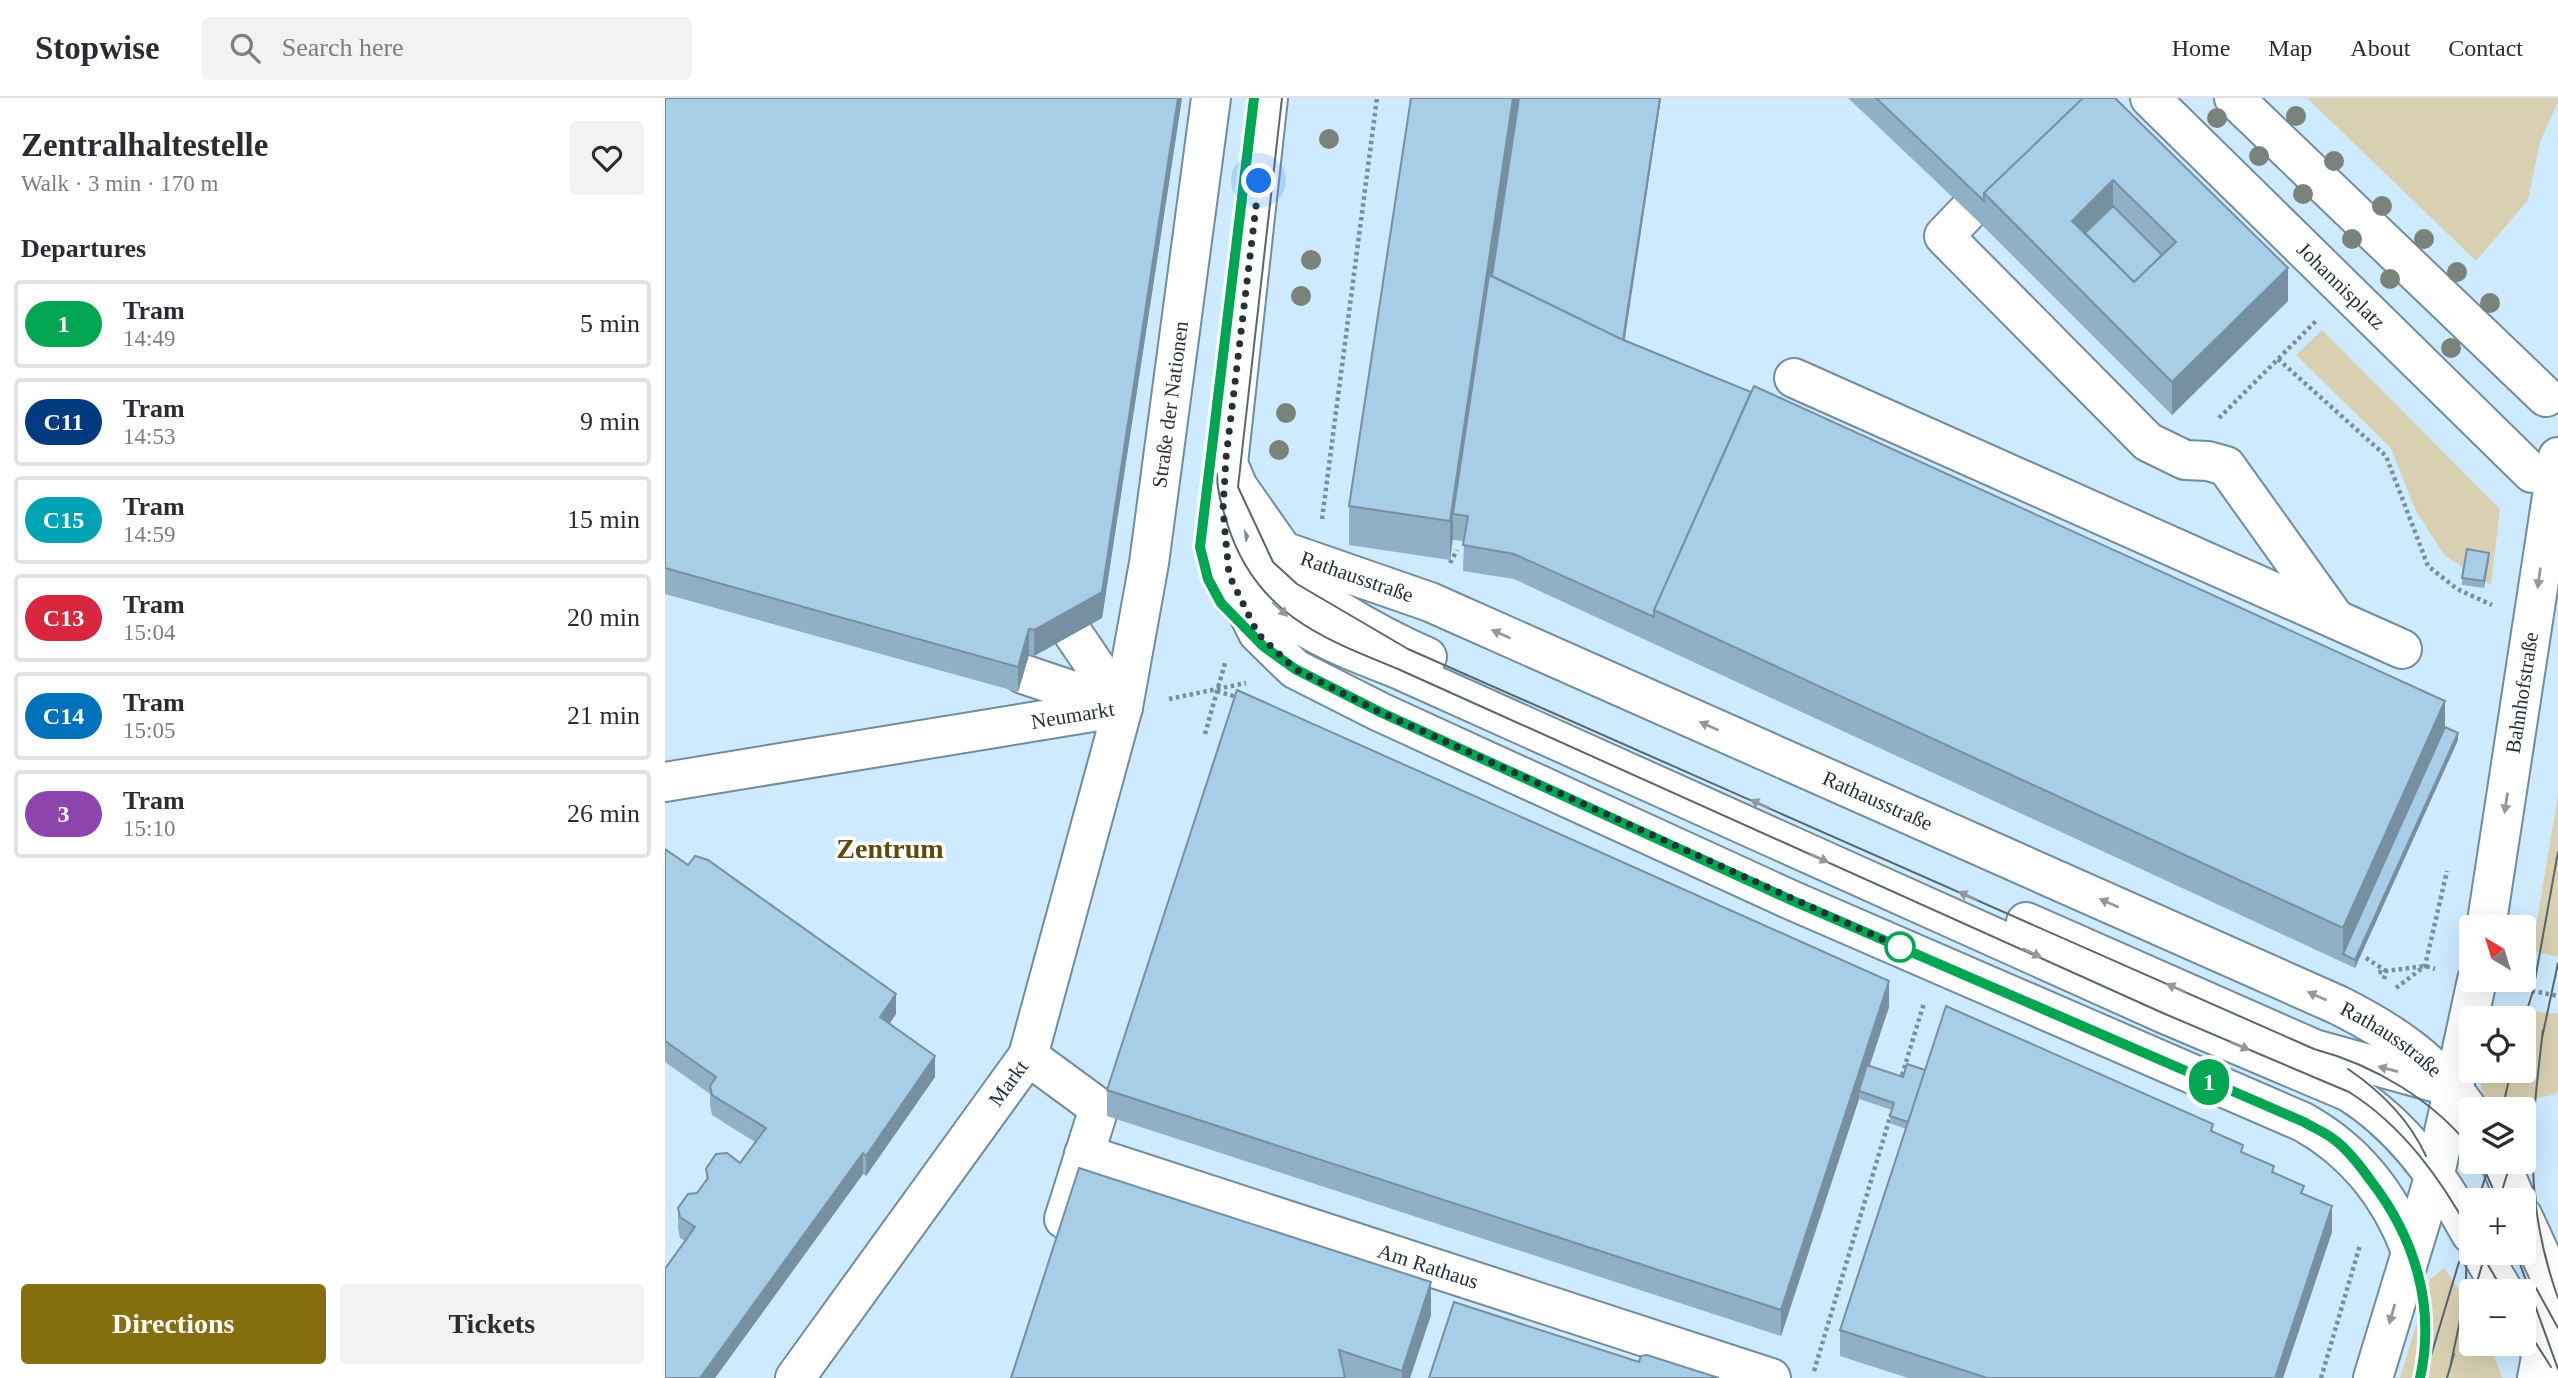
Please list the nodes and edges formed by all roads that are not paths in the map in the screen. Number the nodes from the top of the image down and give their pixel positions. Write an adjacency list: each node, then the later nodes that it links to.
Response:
1 (1211, 98): 14 (street, Straße der Nationen)
2 (1268, 98): 9 (street)
3 (2150, 98): 8 (street, Johannisplatz)
4 (2234, 98): 7 (street)
5 (1968, 211): 10 (street)
6 (1794, 378): 10 (street)
7 (2546, 397)
8 (2545, 465): 16 (street, Bahnhofstraße, one-way to 16)
9 (1229, 485): 19 (street, Rathausstraße, one-way to 9); 21 (street, Rathausstraße, one-way to 9); 24 (street, one-way to 24); 28 (street)
10 (2335, 618): 12 (street)
11 (1074, 635): 14 (street)
12 (2402, 649)
13 (1023, 674): 14 (street)
14 (1123, 707): 15 (street, Neumarkt); 18 (street, Neumarkt)
15 (665, 782)
16 (2488, 915)
17 (2476, 992): 20 (street)
18 (1028, 1056): 23 (street, Markt); 33 (street, Markt)
19 (2459, 1097)
20 (2462, 1097)
21 (2459, 1099)
22 (2459, 1108): 24 (street)
23 (1084, 1154): 27 (street, Markt); 29 (street, Am Rathaus)
24 (2435, 1174): 25 (street); 28 (street)
25 (2459, 1214)
26 (2536, 1242): 30 (street)
27 (1055, 1247)
28 (2411, 1251): 35 (street, one-way to 35)
29 (1435, 1268): 31 (street); 34 (street, Am Rathaus)
30 (2557, 1283): 32 (street)
31 (1421, 1307)
32 (2540, 1358)
33 (795, 1378)
34 (1771, 1378)
35 (2373, 1378)

